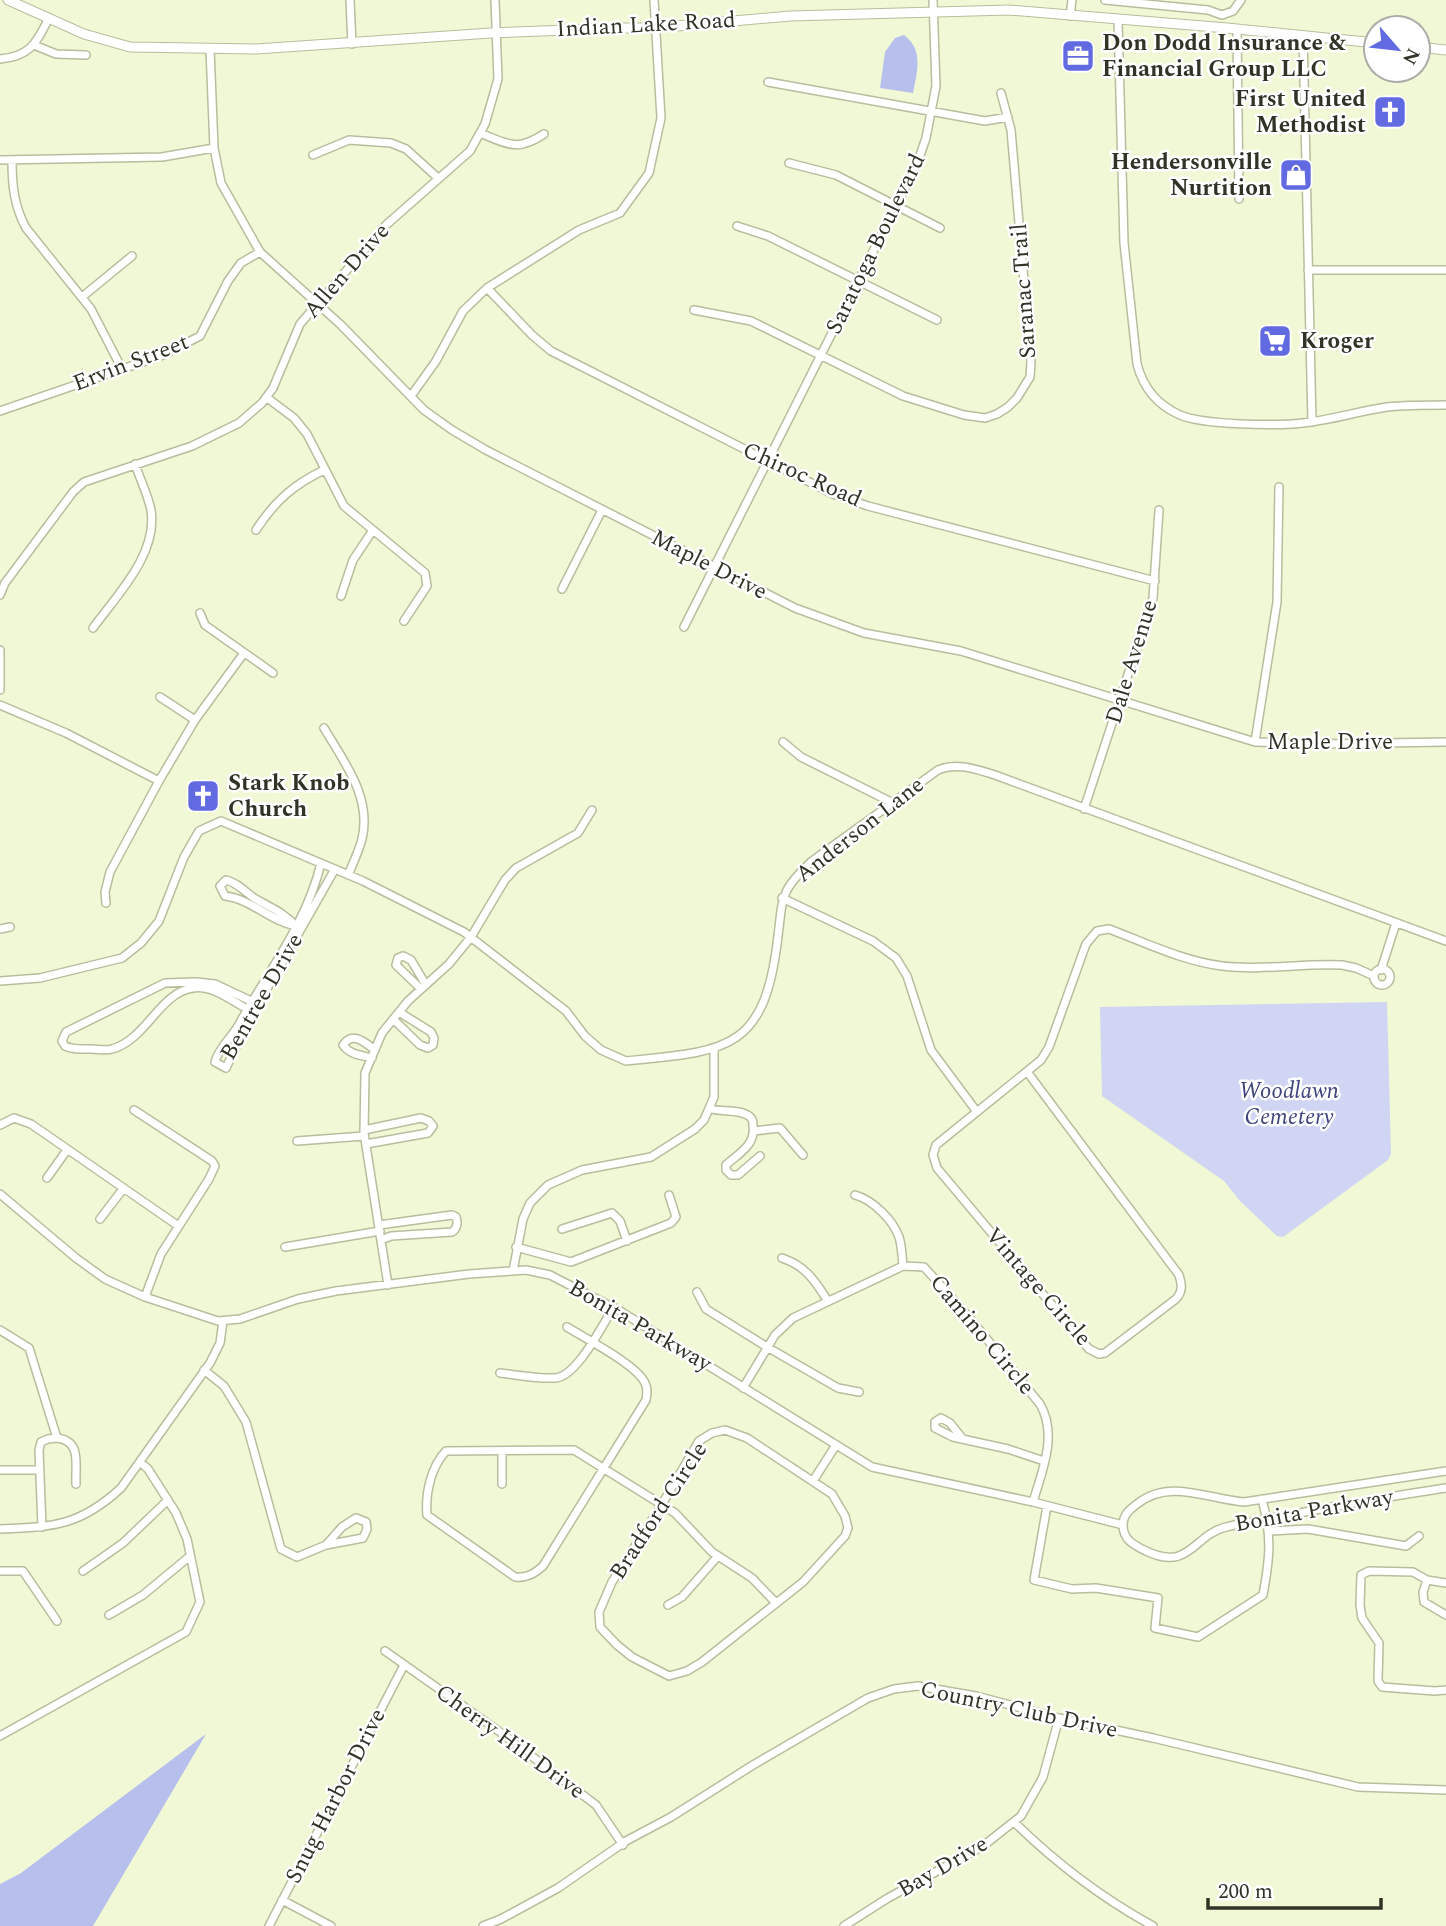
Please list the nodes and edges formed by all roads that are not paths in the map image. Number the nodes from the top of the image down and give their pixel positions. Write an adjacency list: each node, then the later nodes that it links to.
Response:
1 (8, 0): 14 (street, Indian Lake Road)
2 (350, 0): 22 (street)
3 (495, 0): 19 (street, Allen Drive)
4 (654, 0): 17 (street)
5 (933, 0): 12 (street, Saratoga Boulevard)
6 (1072, 0): 13 (street)
7 (1105, 0): 10 (street)
8 (1211, 0): 11 (street)
9 (1241, 0): 11 (street)
10 (1163, 5): 11 (street); 16 (street)
11 (1208, 10)
12 (934, 13): 13 (street, Indian Lake Road); 17 (street, Indian Lake Road); 29 (street, Saratoga Boulevard)
13 (1070, 16): 15 (street, Indian Lake Road)
14 (50, 18): 23 (street); 24 (street, Indian Lake Road)
15 (1118, 20): 16 (street, Indian Lake Road); 59 (street)
16 (1163, 23): 18 (street, Indian Lake Road)
17 (655, 29): 19 (street, Indian Lake Road); 48 (street)
18 (1237, 29): 20 (street, Indian Lake Road); 39 (street)
19 (496, 33): 22 (street, Indian Lake Road); 31 (street, Allen Drive)
20 (1303, 36): 21 (street, Indian Lake Road); 45 (street)
21 (1362, 42)
22 (352, 44): 24 (street, Indian Lake Road)
23 (34, 45): 25 (street); 26 (street)
24 (210, 49): 33 (street, Maple Drive)
25 (86, 55)
26 (0, 59)
27 (768, 82): 29 (street)
28 (1001, 93): 30 (street, Saranac Trail)
29 (931, 113): 30 (street); 40 (street, Saratoga Boulevard)
30 (1008, 117): 53 (street, Saranac Trail)
31 (481, 133): 32 (street); 38 (street, Allen Drive)
32 (544, 134)
33 (214, 148): 36 (street); 43 (street, Maple Drive)
34 (313, 155): 38 (street)
35 (0, 160): 36 (street)
36 (12, 160): 49 (street)
37 (789, 163): 40 (street)
38 (438, 178): 50 (street, Allen Drive)
39 (1239, 199)
40 (897, 206): 42 (street); 47 (street, Saratoga Boulevard)
41 (737, 226): 47 (street)
42 (940, 228)
43 (260, 252): 50 (street, Maple Drive); 54 (street, Ervin Street)
44 (132, 256): 49 (street)
45 (1308, 270): 46 (street); 59 (street)
46 (1446, 270)
47 (859, 281): 52 (street); 53 (street, Saratoga Boulevard)
48 (486, 288): 55 (street); 60 (street, Chiroc Road)
49 (82, 297): 54 (street)
50 (318, 304): 55 (street, Maple Drive); 56 (street, Allen Drive)
51 (694, 310): 53 (street, Saranac Trail)
52 (937, 320)
53 (820, 357): 60 (street, Saratoga Boulevard)
54 (122, 369): 58 (street, Ervin Street)
55 (411, 396): 64 (street, Maple Drive)
56 (267, 397): 61 (street, Allen Drive); 62 (street)
57 (1446, 405): 59 (street)
58 (0, 411)
59 (1312, 422)
60 (768, 462): 68 (street, Saratoga Boulevard); 69 (street, Chiroc Road)
61 (135, 464): 71 (street, Allen Drive); 76 (street)
62 (324, 470): 66 (street); 67 (street)
63 (1279, 487): 87 (street)
64 (602, 510): 68 (street, Maple Drive); 70 (street)
65 (1158, 510): 69 (street, Dale Avenue)
66 (256, 530)
67 (373, 530): 72 (street); 74 (street)
68 (713, 566): 75 (street, Saratoga Boulevard); 82 (street, Maple Drive)
69 (1155, 581): 82 (street, Dale Avenue)
70 (562, 589)
71 (0, 595)
72 (341, 596)
73 (200, 612): 78 (street)
74 (404, 621)
75 (684, 627)
76 (93, 628)
77 (0, 650): 80 (street)
78 (244, 653): 79 (street); 84 (street)
79 (273, 673)
80 (0, 690)
81 (160, 697): 84 (street)
82 (1120, 700): 87 (street, Maple Drive); 91 (street, Dale Avenue)
83 (0, 705): 89 (street)
84 (195, 720): 89 (street)
85 (324, 728): 95 (street)
86 (1446, 741): 87 (street, Maple Drive)
87 (1255, 742)
88 (783, 743): 90 (street)
89 (159, 781): 97 (street)
90 (892, 803): 91 (street, Anderson Lane); 96 (street, Anderson Lane)
91 (1084, 809): 98 (street, Anderson Lane)
92 (592, 810): 102 (street)
93 (321, 863): 94 (street, Anderson Lane); 99 (street, Bentree Drive); 104 (street, Anderson Lane)
94 (335, 869): 95 (street, Anderson Lane); 105 (street, Bentree Drive)
95 (348, 875): 102 (street, Anderson Lane)
96 (782, 898): 108 (street, Anderson Lane); 112 (street)
97 (106, 903)
98 (1396, 923): 103 (street, Anderson Lane); 109 (street, Vintage Circle)
99 (296, 926): 99 (street); 105 (street, Bentree Drive)
100 (10, 927): 101 (street)
101 (0, 929)
102 (471, 937): 106 (street); 108 (street, Anderson Lane)
103 (1446, 941)
104 (0, 981)
105 (249, 1005): 105 (street)
106 (399, 1012): 107 (street); 107 (street)
107 (393, 1019): 115 (street)
108 (713, 1049): 110 (street)
109 (1028, 1073): 112 (street, Vintage Circle); 112 (street, Vintage Circle)
110 (710, 1109): 114 (street); 132 (street)
111 (134, 1110): 126 (street)
112 (977, 1112)
113 (0, 1125): 117 (street)
114 (754, 1131): 118 (street); 119 (street)
115 (365, 1137): 115 (street); 116 (street); 127 (street)
116 (296, 1141)
117 (67, 1150): 120 (street); 121 (street)
118 (803, 1154)
119 (760, 1156)
120 (47, 1178)
121 (123, 1189): 125 (street); 126 (street)
122 (0, 1194): 138 (street)
123 (668, 1195): 130 (street)
124 (855, 1195): 134 (street)
125 (100, 1219)
126 (177, 1225): 138 (street)
127 (379, 1228): 129 (street); 129 (street); 131 (street)
128 (562, 1229): 130 (street)
129 (381, 1240): 136 (street)
130 (627, 1241): 132 (street)
131 (285, 1247)
132 (516, 1247): 135 (street)
133 (782, 1258): 139 (street)
134 (903, 1266): 139 (street, Camino Circle); 154 (street, Camino Circle)
135 (513, 1271): 136 (street, Bonita Parkway); 140 (street, Bonita Parkway)
136 (388, 1285): 141 (street, Bonita Parkway)
137 (698, 1292): 145 (street)
138 (145, 1297): 141 (street)
139 (828, 1301): 145 (street, Camino Circle)
140 (614, 1307): 144 (street); 148 (street, Bonita Parkway)
141 (223, 1321): 146 (street)
142 (567, 1327): 144 (street)
143 (0, 1330): 150 (street)
144 (591, 1342): 147 (street); 156 (street)
145 (767, 1347): 148 (street, Camino Circle); 149 (street)
146 (204, 1370): 155 (street); 175 (street)
147 (500, 1373)
148 (743, 1388): 152 (street, Bonita Parkway)
149 (859, 1392)
150 (57, 1438): 158 (street); 161 (street)
151 (962, 1438): 154 (street)
152 (836, 1445): 160 (street); 166 (street, Bonita Parkway)
153 (502, 1451): 156 (street); 156 (street); 162 (street)
154 (1044, 1461): 166 (street, Camino Circle)
155 (140, 1462): 165 (street); 171 (street)
156 (604, 1469): 167 (street)
157 (0, 1470): 158 (street)
158 (39, 1470): 171 (street)
159 (1446, 1471): 164 (street, Bonita Parkway)
160 (813, 1481): 167 (street, Bradford Circle); 182 (street, Bradford Circle)
161 (76, 1484)
162 (502, 1485)
163 (1446, 1488): 169 (street, Bonita Parkway)
164 (1262, 1499): 169 (street); 170 (street, Bonita Parkway)
165 (168, 1500): 176 (street); 179 (street)
166 (1032, 1502): 168 (street, Bonita Parkway)
167 (661, 1506): 177 (street); 182 (street, Bradford Circle)
168 (1047, 1506): 170 (street, Bonita Parkway); 173 (street)
169 (1267, 1519): 170 (street, Bonita Parkway); 173 (street)
170 (1123, 1525)
171 (42, 1527): 172 (street)
172 (0, 1529)
173 (1268, 1531): 174 (street)
174 (1419, 1535)
175 (326, 1545): 175 (street)
176 (190, 1556): 184 (street); 191 (street)
177 (718, 1556): 182 (street); 183 (street)
178 (0, 1571): 186 (street)
179 (83, 1571)
180 (1427, 1580): 181 (street); 185 (street); 189 (street)
181 (1446, 1583)
182 (776, 1603)
183 (668, 1605)
184 (109, 1615)
185 (1446, 1615)
186 (57, 1621)
187 (385, 1651): 188 (street, Cherry Hill Drive)
188 (404, 1665): 194 (street, Cherry Hill Drive); 195 (street, Snug Harbor Drive)
189 (1446, 1690)
190 (1059, 1718): 192 (street, Country Club Drive); 193 (street, Bay Drive); 194 (street, Country Club Drive)
191 (0, 1736)
192 (1446, 1790)
193 (1014, 1822): 199 (street, Bay Drive); 200 (street)
194 (623, 1844): 198 (street, Country Club Drive)
195 (282, 1900): 196 (street, Snug Harbor Drive); 197 (street)
196 (269, 1926)
197 (331, 1926)
198 (483, 1926)
199 (844, 1926)
200 (1153, 1926)

